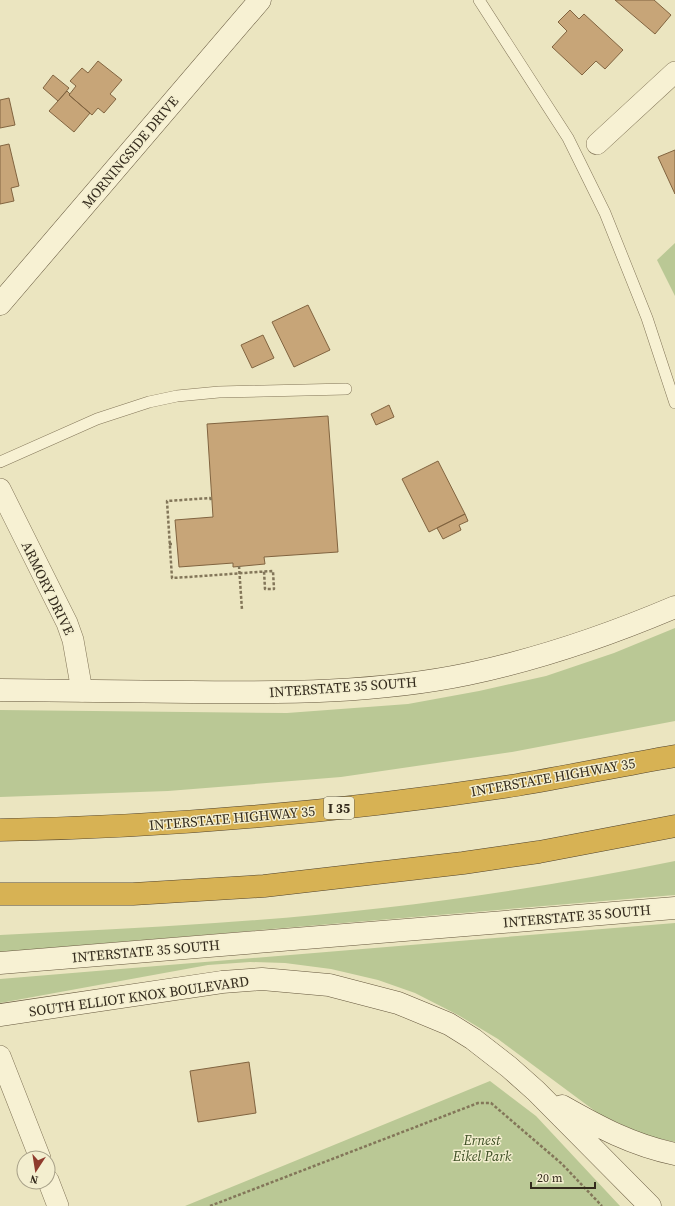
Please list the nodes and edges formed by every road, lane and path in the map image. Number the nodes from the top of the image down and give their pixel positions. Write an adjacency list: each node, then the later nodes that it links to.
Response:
1 (260, 0): 5 (main road, MORNINGSIDE DRIVE)
2 (479, 0): 4 (lane)
3 (675, 72): 4 (street)
4 (587, 150): 7 (lane)
5 (0, 304)
6 (346, 389): 8 (lane)
7 (675, 403)
8 (0, 462)
9 (0, 489): 19 (street, ARMORY DRIVE)
10 (211, 500): 11 (path)
11 (170, 544): 12 (path); 15 (path)
12 (174, 544)
13 (239, 566): 15 (path)
14 (264, 571): 14 (path); 15 (path)
15 (239, 574): 17 (path)
16 (675, 607): 19 (main road, INTERSTATE 35 SOUTH)
17 (242, 610)
18 (0, 690): 19 (main road, INTERSTATE 35 SOUTH)
19 (82, 691)
20 (675, 756): 22 (highway, INTERSTATE HIGHWAY 35 / I 35)
21 (675, 826): 23 (highway)
22 (0, 830)
23 (0, 894)
24 (675, 908): 25 (main road, INTERSTATE 35 SOUTH)
25 (0, 963)
26 (0, 1015): 28 (main road, SOUTH ELLIOT KNOX BOULEVARD)
27 (0, 1056): 29 (street)
28 (536, 1091): 30 (main road); 35 (main road)
29 (37, 1150)
30 (675, 1154)
31 (52, 1190): 32 (street)
32 (58, 1206)
33 (210, 1206): 34 (path)
34 (602, 1206)
35 (650, 1206)

